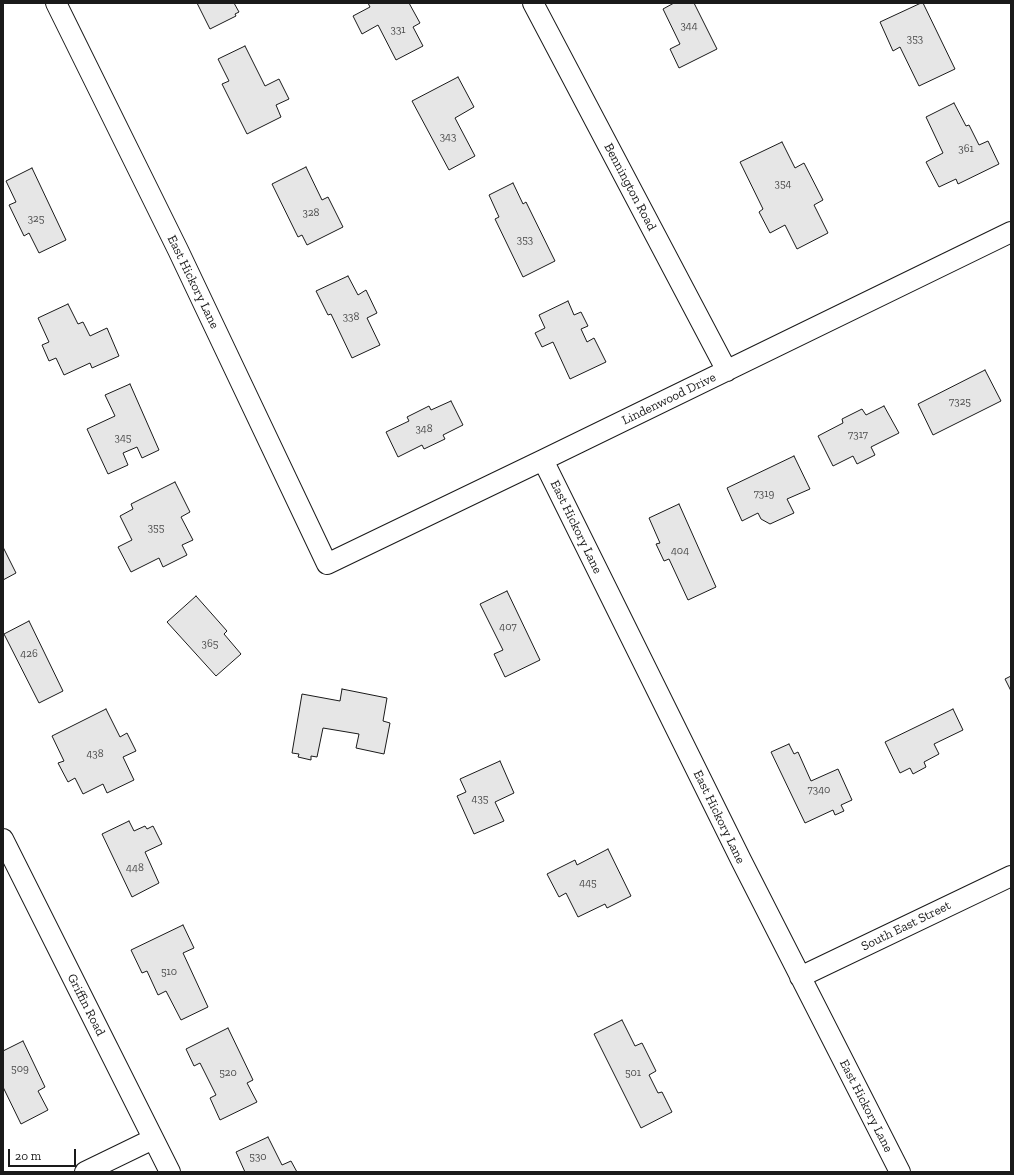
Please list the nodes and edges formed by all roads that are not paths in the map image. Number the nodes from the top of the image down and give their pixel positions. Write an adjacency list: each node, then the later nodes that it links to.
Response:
1 (56, 3): 6 (street, East Hickory Lane)
2 (533, 3): 4 (street, Bennington Road)
3 (1011, 232): 4 (street, Lindenwood Drive)
4 (727, 371): 5 (street, Lindenwood Drive)
5 (543, 460): 6 (street, Lindenwood Drive); 9 (street, East Hickory Lane)
6 (327, 564)
7 (3, 839): 10 (street, Griffin Road)
8 (1011, 876): 9 (street, South East Street)
9 (800, 977): 13 (street, East Hickory Lane)
10 (153, 1139): 11 (street); 12 (street, Griffin Road)
11 (85, 1172)
12 (170, 1172)
13 (900, 1172)

